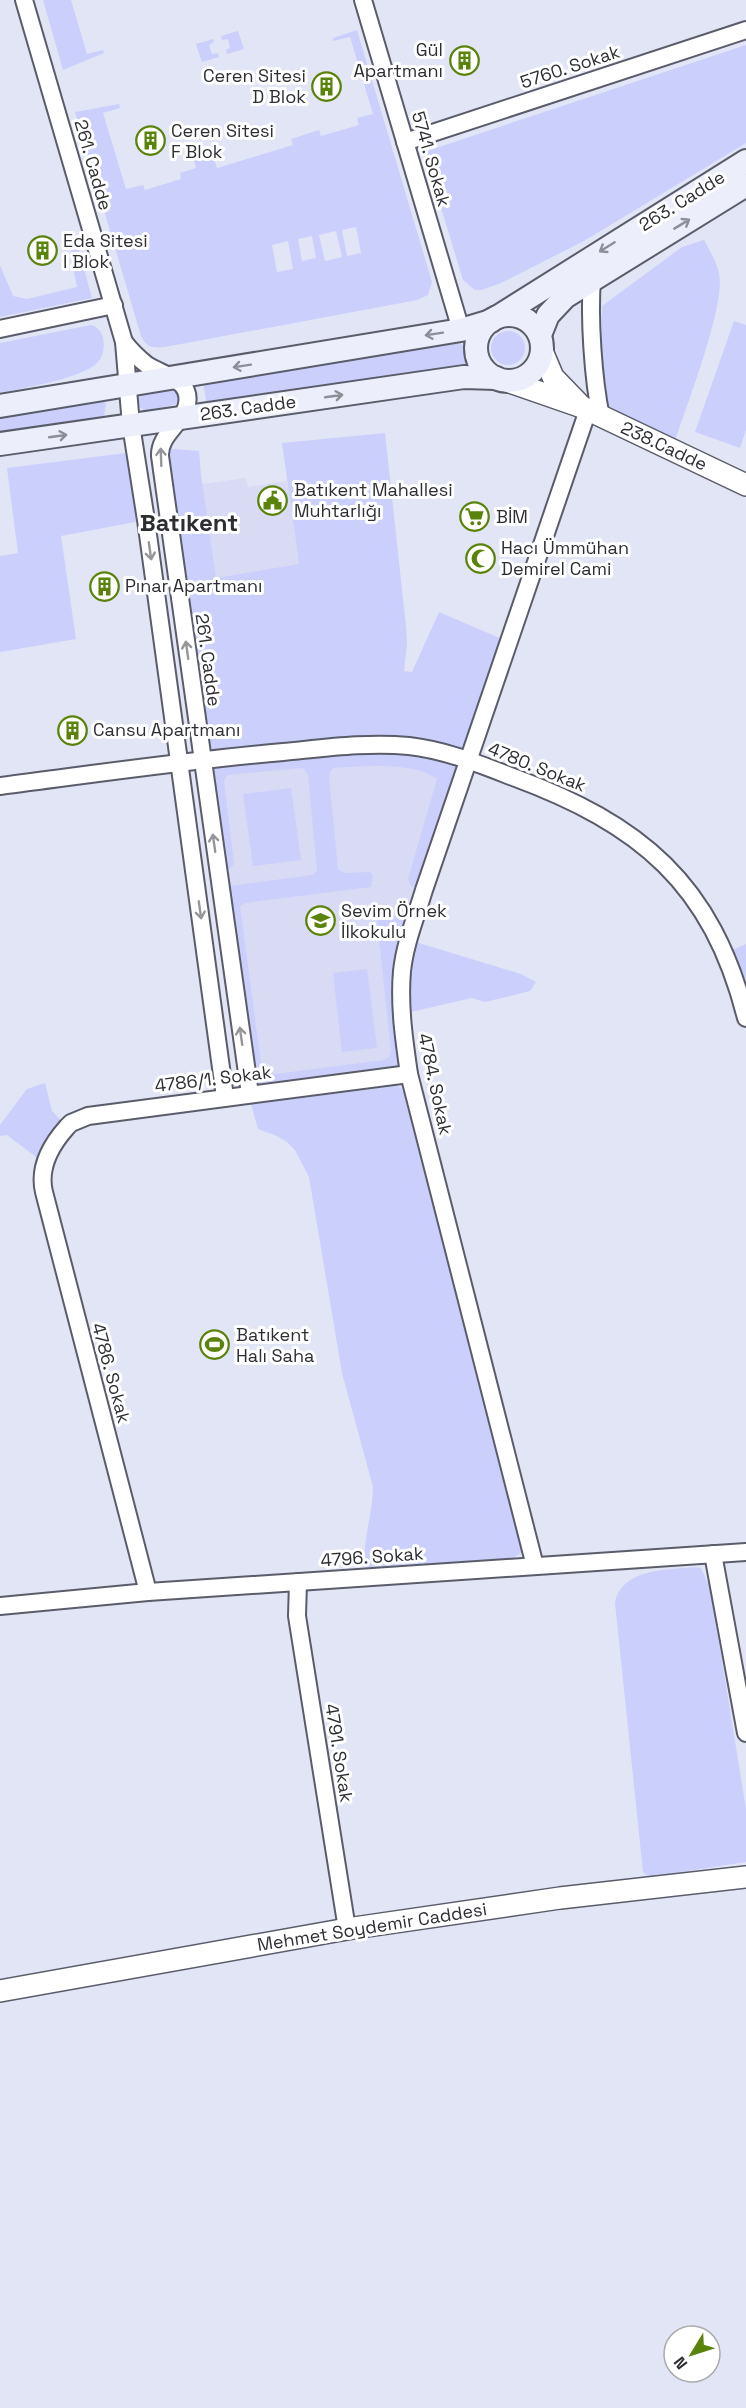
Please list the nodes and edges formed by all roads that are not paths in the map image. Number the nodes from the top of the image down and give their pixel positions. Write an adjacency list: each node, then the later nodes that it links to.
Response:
1 (24, 0): 8 (street, 261. Cadde)
2 (363, 0): 4 (street, 5741. Sokak)
3 (746, 30): 4 (street, 5760. Sokak)
4 (405, 142): 11 (street, 5741. Sokak)
5 (746, 161): 9 (main road, 263. Cadde, one-way to 9)
6 (746, 185): 7 (main road, one-way to 6)
7 (592, 279): 13 (main road); 18 (street)
8 (114, 305): 10 (street); 12 (street, 261. Cadde)
9 (493, 319): 11 (main road, 263. Cadde); 13 (main road); 15 (main road)
10 (0, 328)
11 (461, 330): 14 (main road, 263. Cadde, one-way to 14)
12 (124, 342): 14 (street, 261. Cadde); 16 (street, 261. Cadde)
13 (541, 343): 15 (main road); 18 (street)
14 (173, 377): 16 (main road, 263. Cadde); 19 (street, 261. Cadde)
15 (501, 380): 18 (street, 238.Cadde); 19 (main road, 263. Cadde, one-way to 15)
16 (128, 384): 17 (main road, 263. Cadde); 20 (street, 261. Cadde)
17 (0, 406)
18 (590, 411): 22 (street, 238.Cadde); 24 (street, 4784. Sokak)
19 (180, 418): 20 (main road, 263. Cadde); 23 (street, 261. Cadde, one-way to 19)
20 (131, 425): 21 (main road, 263. Cadde, one-way to 20); 25 (street, 261. Cadde, one-way to 25)
21 (0, 444)
22 (746, 485)
23 (203, 759): 24 (street, 4780. Sokak); 25 (street, 4780. Sokak); 29 (street, 261. Cadde, one-way to 23)
24 (468, 760): 27 (street, 4780. Sokak); 28 (street, 4784. Sokak)
25 (179, 763): 26 (street, 4780. Sokak); 30 (street, 261. Cadde, one-way to 30)
26 (0, 786)
27 (746, 1018)
28 (409, 1074): 29 (street, 4786/1. Sokak); 34 (street, 4784. Sokak)
29 (250, 1094): 30 (street, 4786/1. Sokak)
30 (225, 1097): 31 (street, 4786/1. Sokak)
31 (44, 1163): 36 (street, 4786. Sokak)
32 (746, 1552): 33 (street, 4796. Sokak)
33 (713, 1554): 34 (street, 4796. Sokak); 38 (street)
34 (535, 1566): 35 (street, 4796. Sokak)
35 (298, 1582): 36 (street, 4796. Sokak); 40 (street, 4791. Sokak)
36 (148, 1592): 37 (street, 4796. Sokak)
37 (0, 1606)
38 (746, 1733)
39 (746, 1877): 40 (street, Mehmet Soydemir Caddesi)
40 (347, 1929): 41 (street, Mehmet Soydemir Caddesi)
41 (0, 1991)

